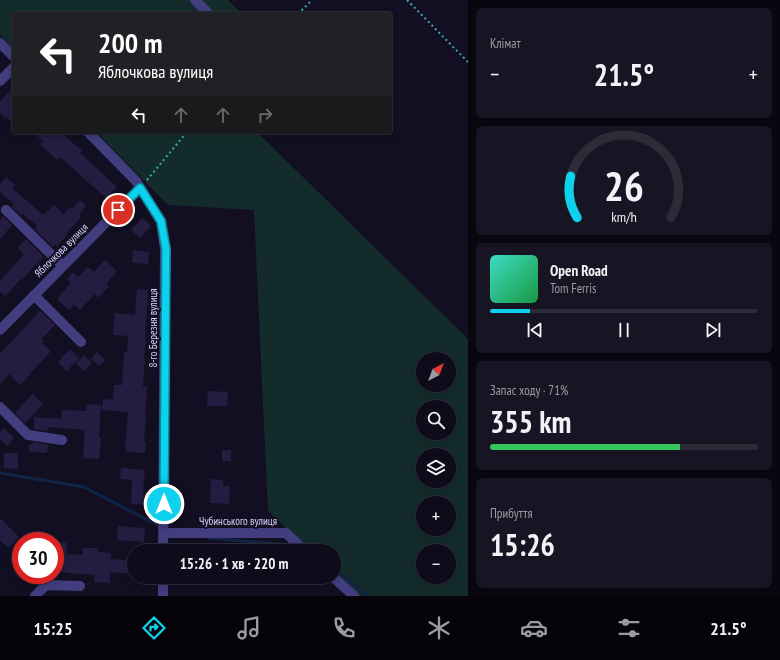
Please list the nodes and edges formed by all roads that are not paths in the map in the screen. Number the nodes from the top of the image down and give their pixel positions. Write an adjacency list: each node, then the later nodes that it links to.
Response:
1 (195, 0): 2 (street)
2 (207, 12)
3 (0, 43): 4 (street)
4 (12, 55)
5 (12, 69): 6 (street)
6 (0, 81)
7 (90, 134): 8 (street, 8-го Березня вулиця)
8 (140, 188): 10 (street, Яблочкова вулиця); 16 (street, 8-го Березня вулиця)
9 (6, 210): 10 (street)
10 (62, 266): 11 (street, Яблочкова вулиця)
11 (34, 295): 12 (street, Яблочкова вулиця); 13 (street)
12 (0, 330)
13 (81, 342)
14 (0, 407): 15 (street)
15 (62, 440)
16 (163, 533): 17 (street, 8-го Березня вулиця); 18 (street, Чубинського вулиця)
17 (163, 544)
18 (298, 544)
19 (163, 584): 23 (street)
20 (341, 584): 24 (street)
21 (80, 586): 22 (street)
22 (35, 596)
23 (163, 596)
24 (354, 596)

